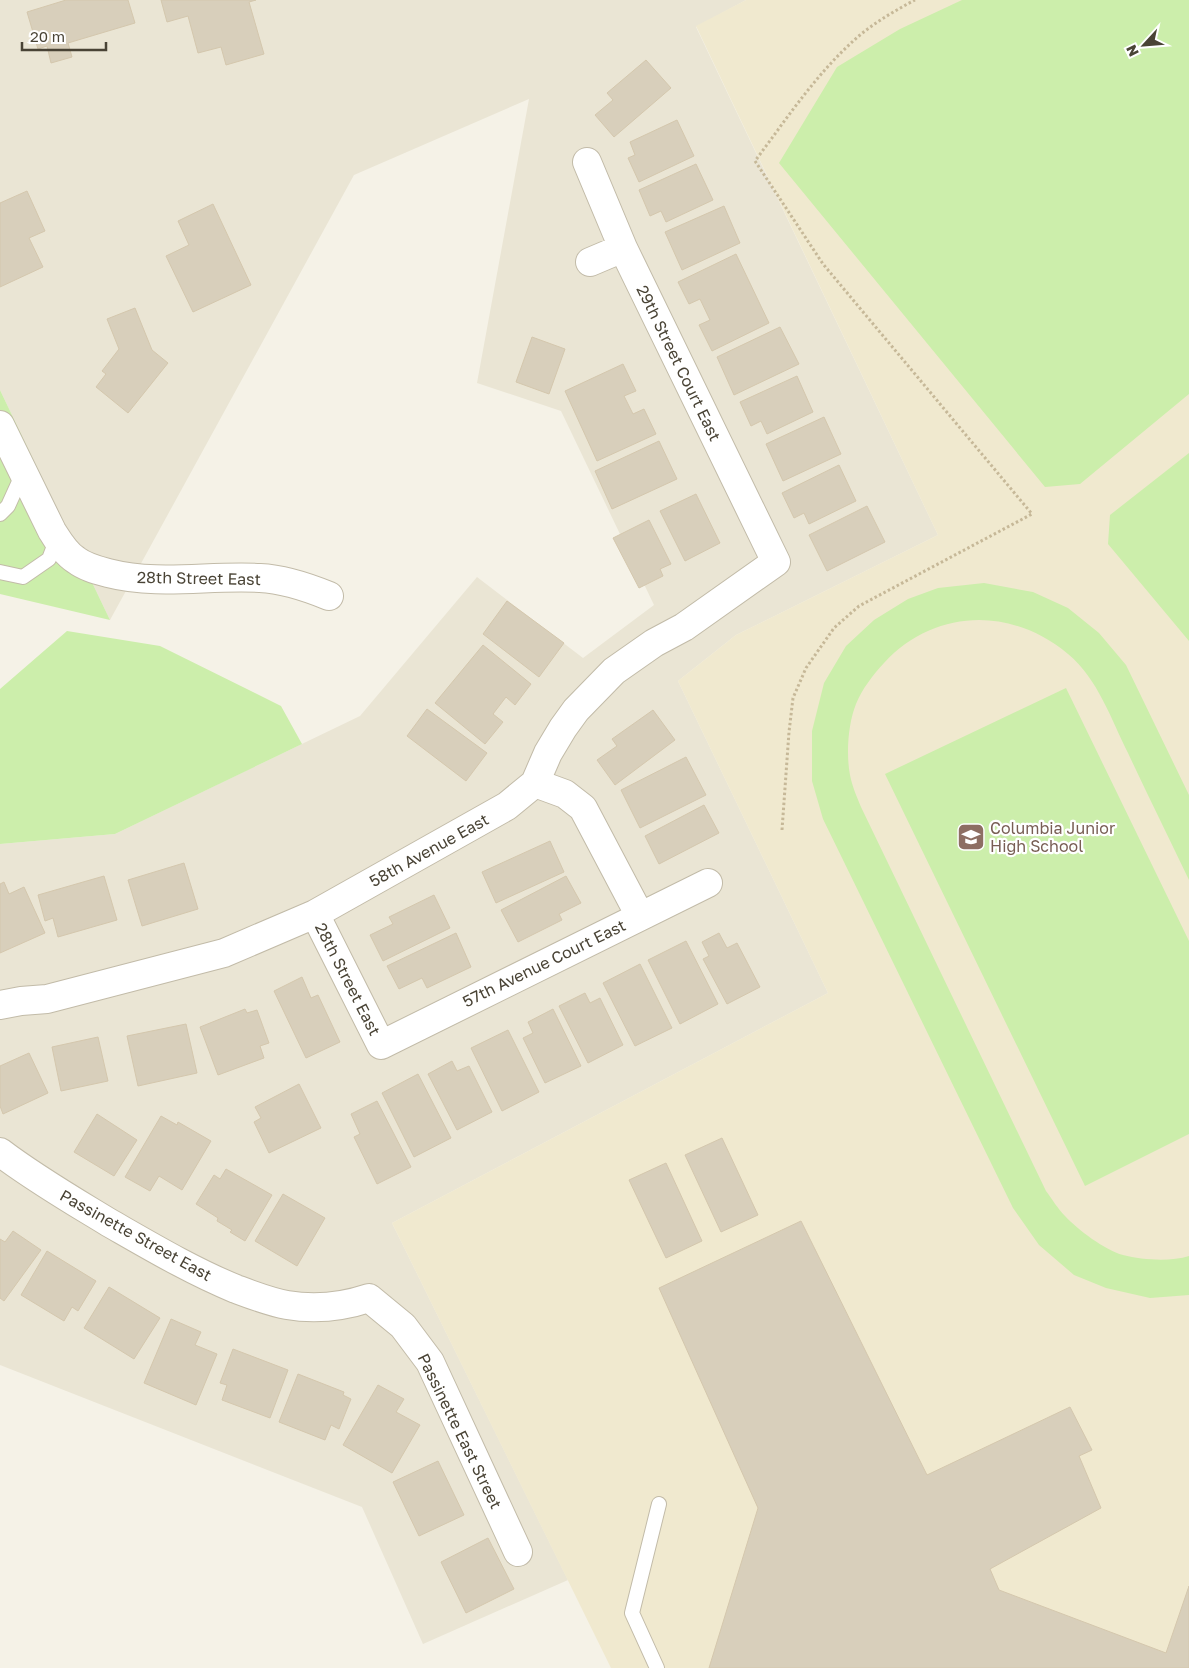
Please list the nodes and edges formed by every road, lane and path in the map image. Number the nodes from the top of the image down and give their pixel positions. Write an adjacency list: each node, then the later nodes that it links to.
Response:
1 (914, 0): 13 (path)
2 (587, 162): 3 (street, 29th Street Court East)
3 (623, 248): 4 (street); 9 (street, 29th Street Court East)
4 (590, 262)
5 (0, 425): 6 (street, 28th Street East)
6 (23, 473): 7 (lane); 8 (street, 28th Street East)
7 (0, 514)
8 (57, 538): 10 (lane); 11 (street, 28th Street East)
9 (776, 562): 12 (street, 58th Avenue East)
10 (0, 572)
11 (329, 596)
12 (535, 783): 15 (street, 58th Avenue East); 16 (street)
13 (782, 830)
14 (708, 883): 16 (street, 57th Avenue Court East)
15 (315, 914): 17 (street, 58th Avenue East); 18 (street, 28th Street East)
16 (640, 916): 18 (street, 57th Avenue Court East)
17 (0, 1005)
18 (381, 1045)
19 (0, 1152): 20 (street, Passinette Street East)
20 (369, 1298): 22 (street, Passinette East Street)
21 (659, 1504): 23 (lane)
22 (518, 1552)
23 (657, 1668)

